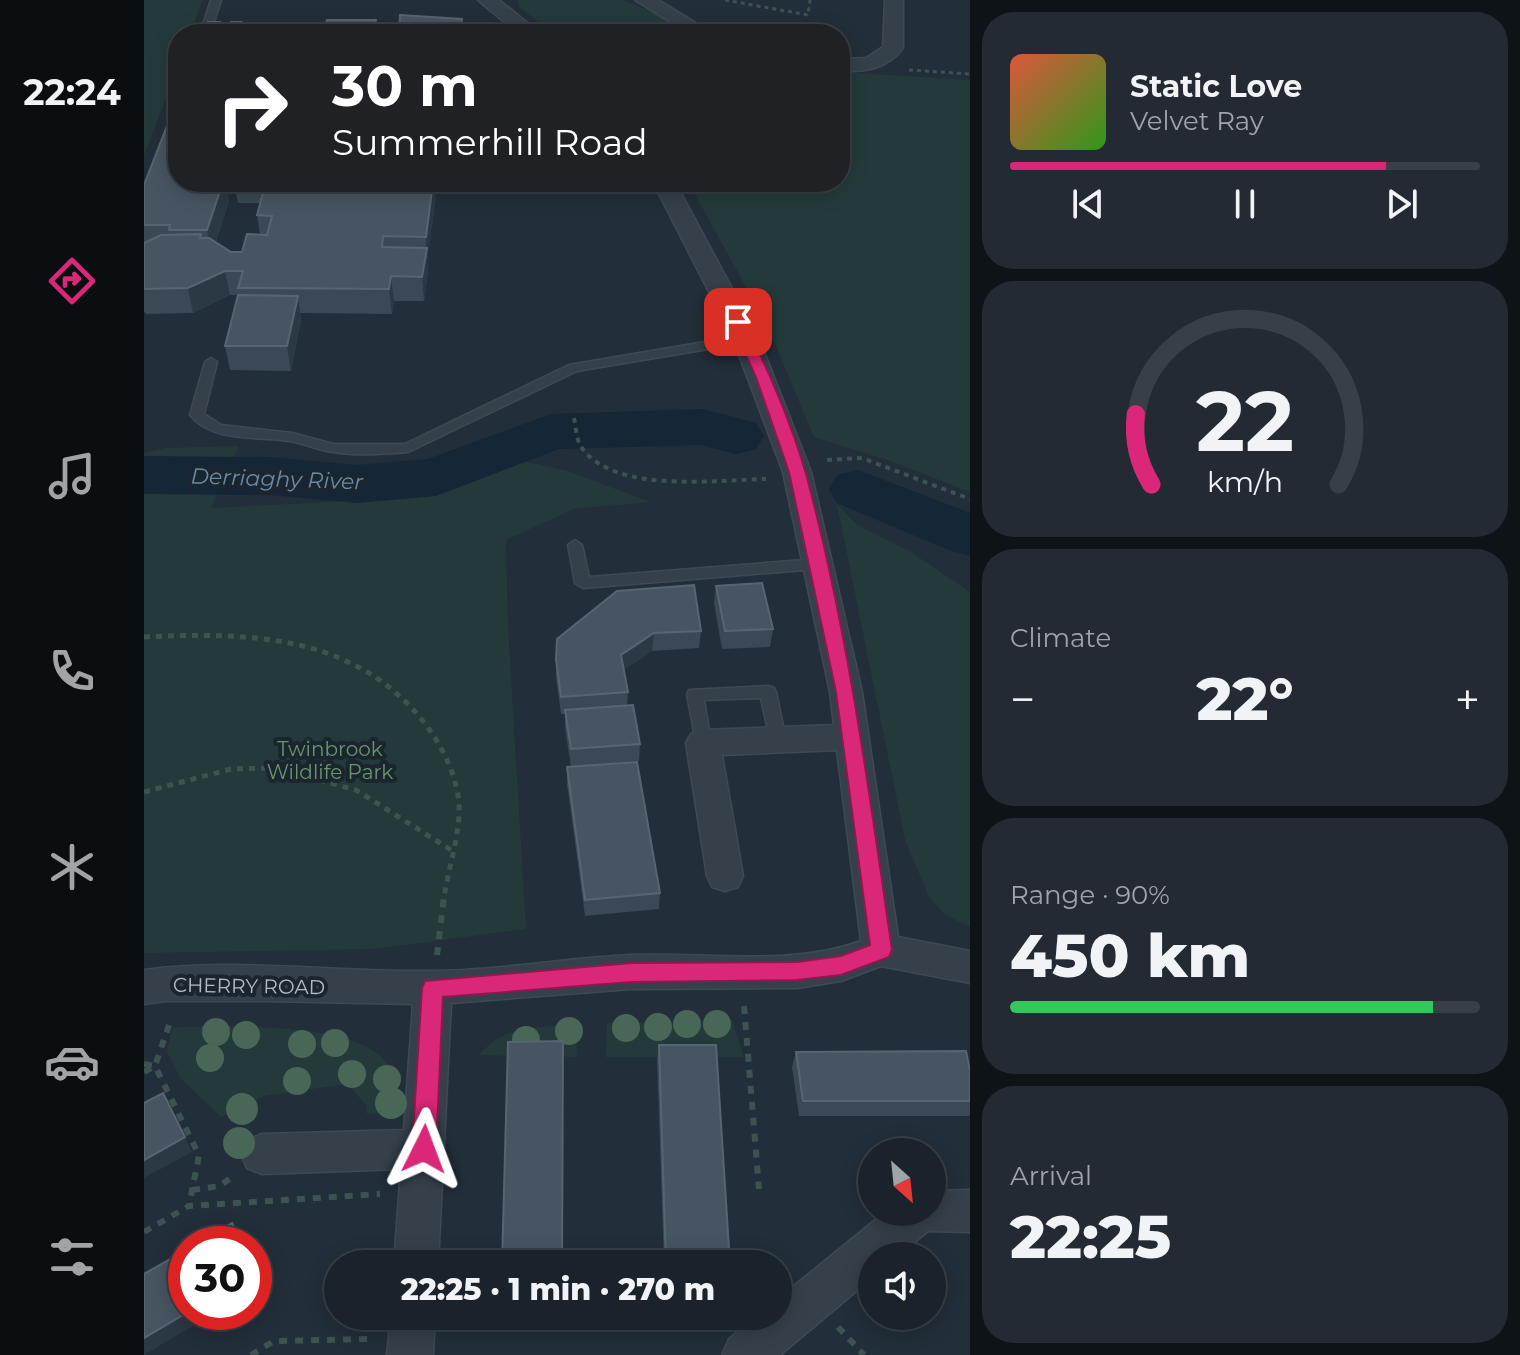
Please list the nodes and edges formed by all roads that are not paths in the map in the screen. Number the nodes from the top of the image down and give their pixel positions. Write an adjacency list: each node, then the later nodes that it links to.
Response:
1 (216, 0): 5 (lane)
2 (487, 0): 6 (street)
3 (644, 0): 7 (street)
4 (894, 0): 8 (street)
5 (208, 24)
6 (518, 24)
7 (686, 24)
8 (850, 65)
9 (669, 192): 10 (street)
10 (746, 339): 11 (lane); 13 (street)
11 (211, 362)
12 (575, 545): 13 (lane)
13 (817, 564): 14 (street)
14 (852, 737): 15 (street); 18 (street)
15 (778, 740): 16 (street); 16 (lane)
16 (703, 743): 17 (street)
17 (725, 876)
18 (881, 950): 19 (street); 21 (street, CHERRY ROAD)
19 (970, 967)
20 (144, 987): 21 (street, CHERRY ROAD)
21 (433, 988): 22 (street)
22 (424, 1149): 23 (street); 27 (street)
23 (262, 1154)
24 (970, 1211): 25 (street)
25 (946, 1212)
26 (901, 1226): 28 (street)
27 (417, 1250)
28 (745, 1355)

